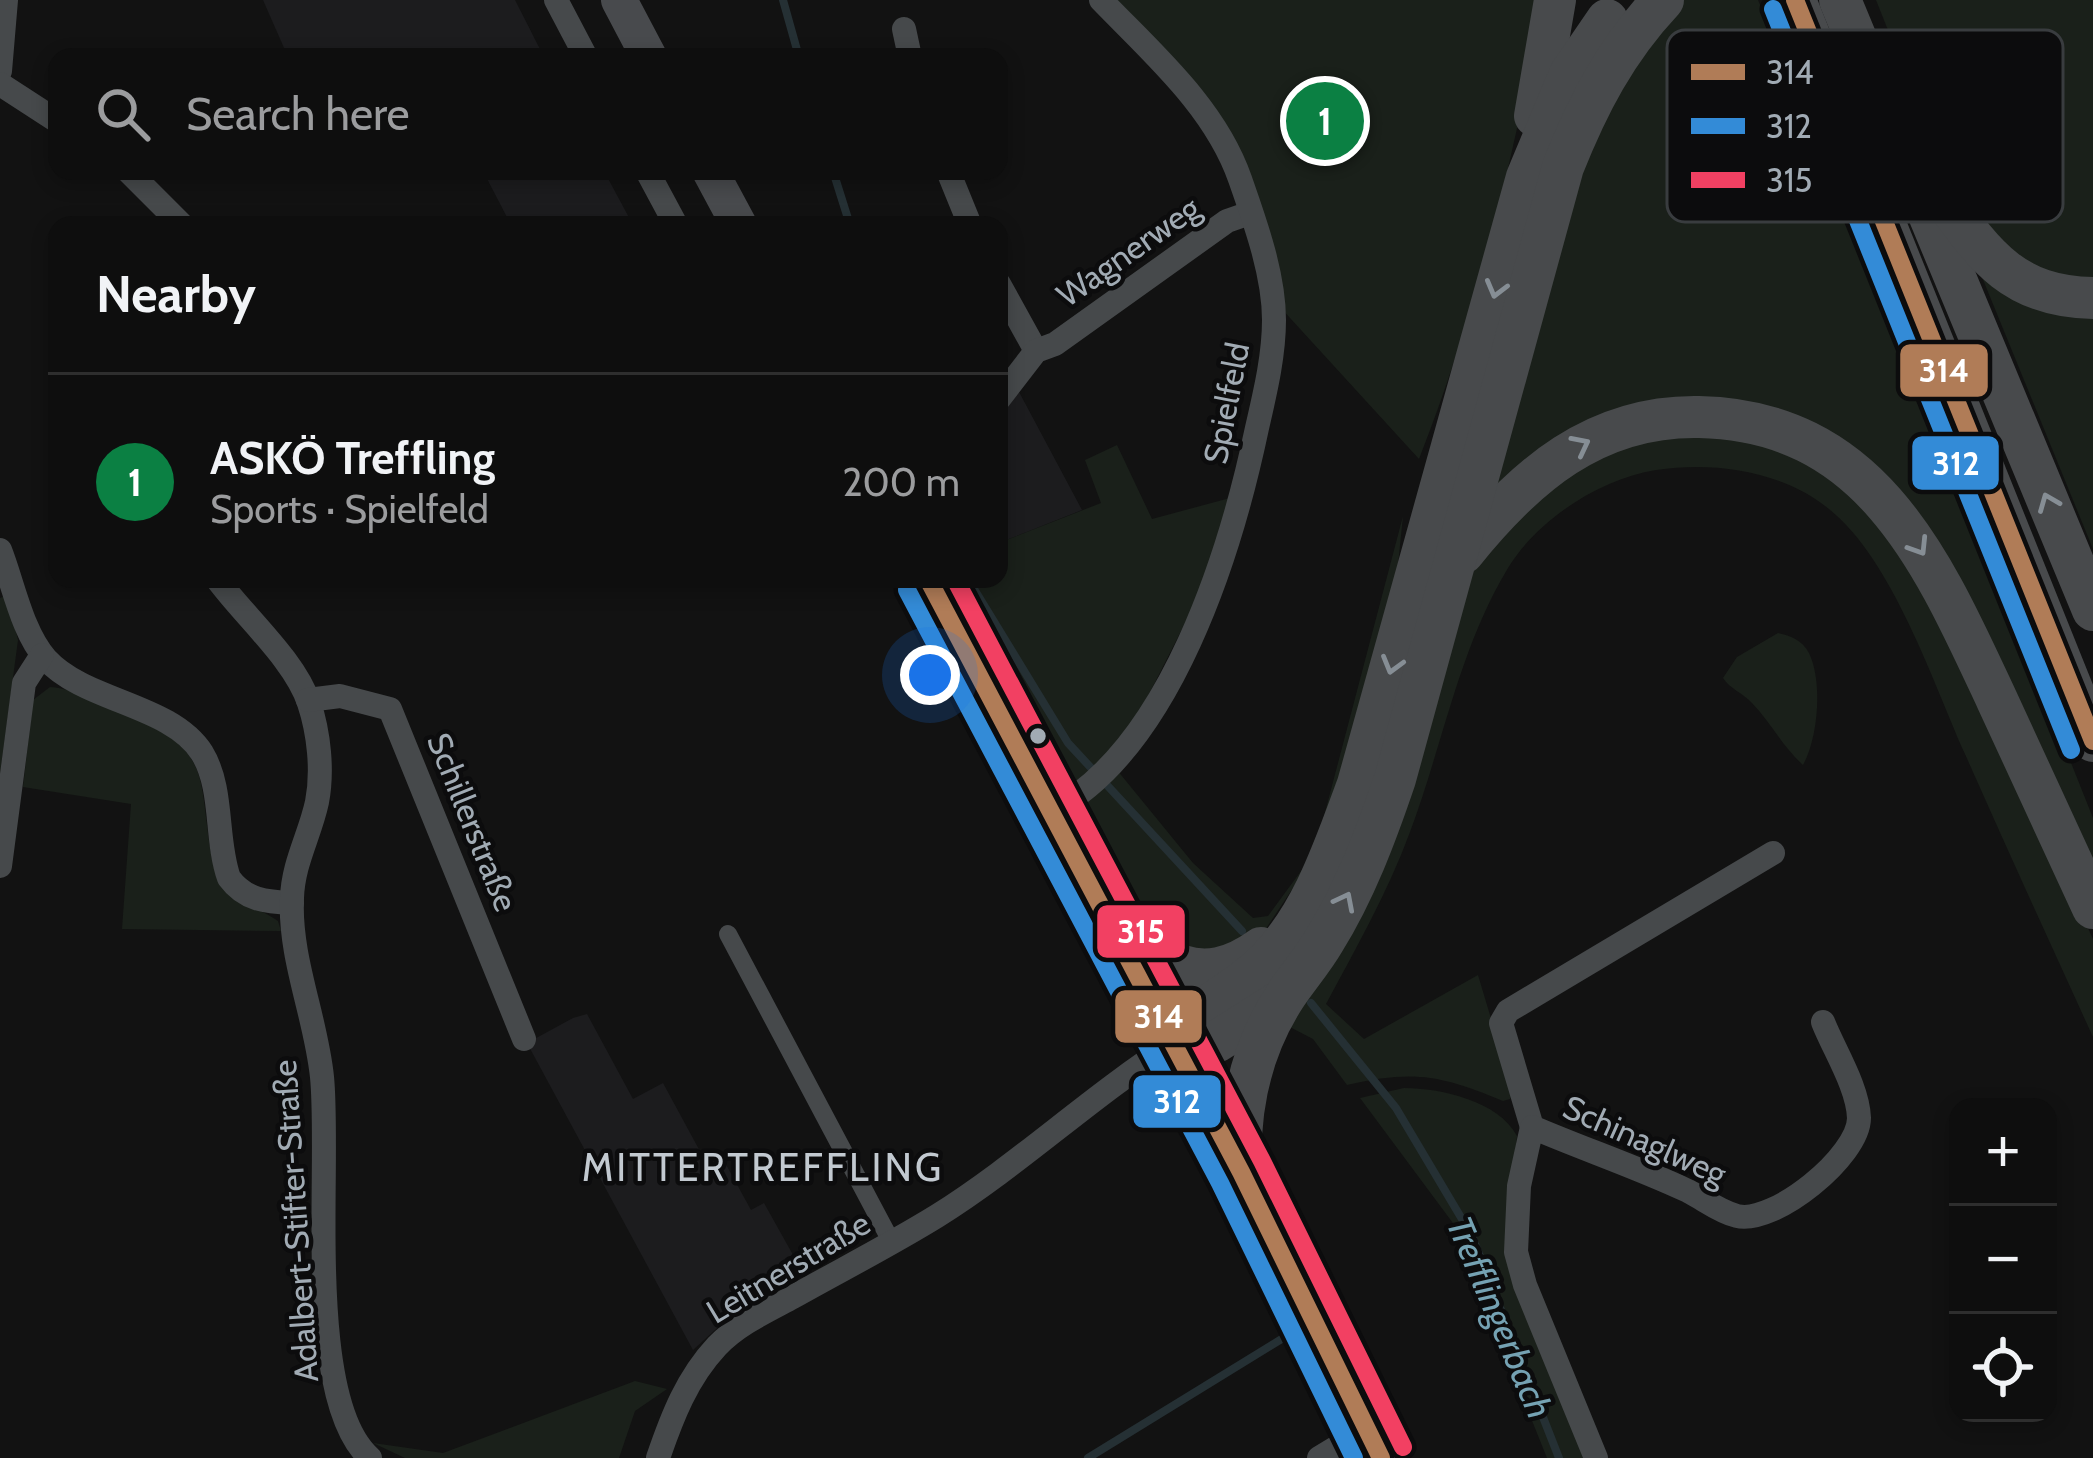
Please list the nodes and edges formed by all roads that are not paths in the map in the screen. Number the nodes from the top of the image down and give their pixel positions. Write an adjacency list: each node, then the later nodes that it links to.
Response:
1 (6, 0): 14 (street)
2 (556, 0): 11 (street)
3 (619, 0): 12 (main road)
4 (1101, 0): 22 (street, Spielfeld)
5 (1555, 0): 17 (highway)
6 (1623, 0): 17 (highway)
7 (1663, 0): 35 (highway)
8 (1812, 4): 10 (highway)
9 (904, 29): 13 (street)
10 (1829, 30)
11 (581, 48)
12 (645, 48)
13 (908, 48)
14 (0, 71)
15 (0, 84): 16 (street)
16 (48, 115)
17 (1527, 177): 47 (highway, one-way to 47)
18 (137, 180): 23 (street)
19 (652, 180): 24 (street)
20 (715, 180): 25 (main road)
21 (952, 180): 26 (street)
22 (1250, 213): 32 (street, Wagnerweg); 42 (street, Spielfeld)
23 (173, 216)
24 (671, 216)
25 (734, 216)
26 (966, 216)
27 (1895, 222): 41 (highway)
28 (1933, 222): 38 (highway, one-way to 28)
29 (1958, 222): 30 (highway)
30 (2093, 298)
31 (1008, 300): 32 (street)
32 (1036, 351): 33 (street, Wagnerweg)
33 (1008, 387)
34 (0, 550): 39 (street)
35 (1455, 563): 46 (highway, one-way to 46); 50 (highway, one-way to 35)
36 (225, 588): 40 (street, Adalbert-Stifter-Straße)
37 (934, 588): 42 (main road)
38 (2093, 610)
39 (42, 656): 44 (street); 45 (street)
40 (308, 700): 45 (street, Adalbert-Stifter-Straße); 52 (street, Schillerstraße)
41 (2093, 741)
42 (1068, 801): 48 (main road)
43 (1773, 853): 54 (street)
44 (0, 866)
45 (292, 903): 58 (street, Adalbert-Stifter-Straße)
46 (2093, 908)
47 (1302, 911): 48 (highway); 53 (highway)
48 (1107, 916): 53 (main road)
49 (728, 934): 56 (street)
50 (1283, 1000): 53 (highway); 55 (highway)
51 (1822, 1022): 54 (street, Schinaglweg)
52 (524, 1039)
53 (1173, 1044): 55 (main road); 56 (street, Leitnerstraße)
54 (1532, 1127): 61 (street, Schinaglweg)
55 (1241, 1172): 57 (main road)
56 (892, 1243): 59 (street, Leitnerstraße)
57 (1374, 1443): 60 (street)
58 (370, 1458)
59 (658, 1458)
60 (1319, 1458)
61 (1596, 1458)

